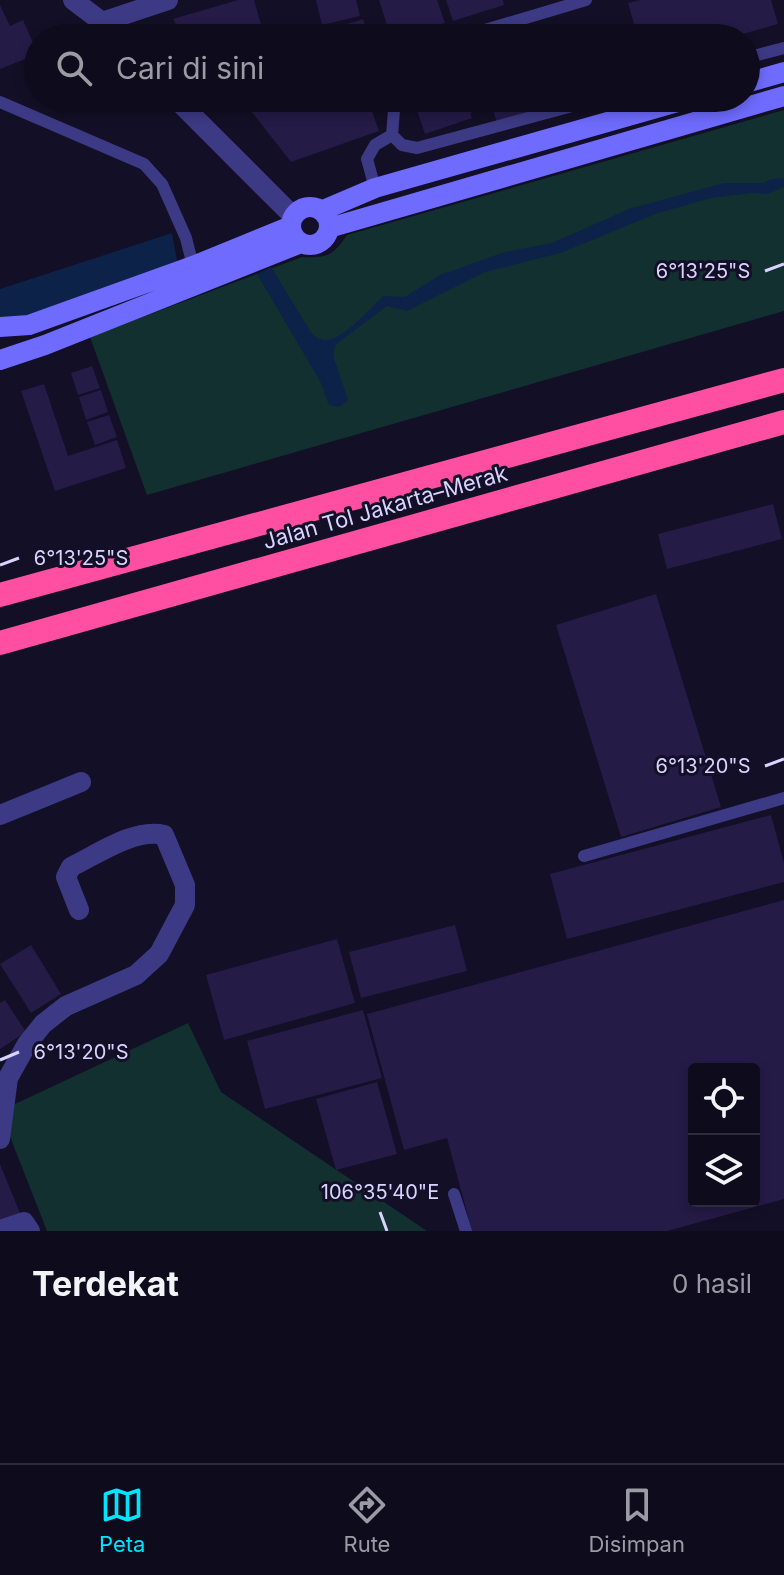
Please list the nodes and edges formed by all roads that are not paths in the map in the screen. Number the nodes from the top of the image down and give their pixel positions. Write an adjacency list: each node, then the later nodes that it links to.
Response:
1 (73, 0): 4 (street)
2 (168, 0): 4 (street)
3 (586, 0): 5 (lane)
4 (102, 22)
5 (505, 24)
6 (784, 48): 7 (lane)
7 (760, 54)
8 (784, 72): 9 (street)
9 (760, 79)
10 (784, 96): 12 (street)
11 (0, 102): 23 (lane)
12 (760, 102)
13 (188, 112): 21 (street)
14 (394, 112): 18 (lane)
15 (550, 112): 18 (lane)
16 (643, 112): 19 (street)
17 (725, 112): 20 (street)
18 (392, 135): 19 (lane)
19 (375, 188): 20 (street)
20 (325, 220): 21 (street); 21 (street)
21 (295, 228): 22 (street)
22 (220, 265): 23 (street); 25 (street)
23 (193, 266): 24 (street)
24 (0, 327)
25 (0, 360)
26 (784, 380): 28 (highway, Jalan Tol Jakarta–Merak)
27 (784, 422): 29 (highway, Jalan Tol Jakarta–Merak)
28 (0, 595)
29 (0, 643)
30 (81, 782): 32 (street)
31 (784, 798): 33 (lane)
32 (0, 815)
33 (584, 856)
34 (79, 910): 35 (street)
35 (4, 1072): 36 (street)
36 (0, 1139)
37 (454, 1194): 40 (lane)
38 (0, 1230): 39 (street)
39 (30, 1231)
40 (466, 1231)

